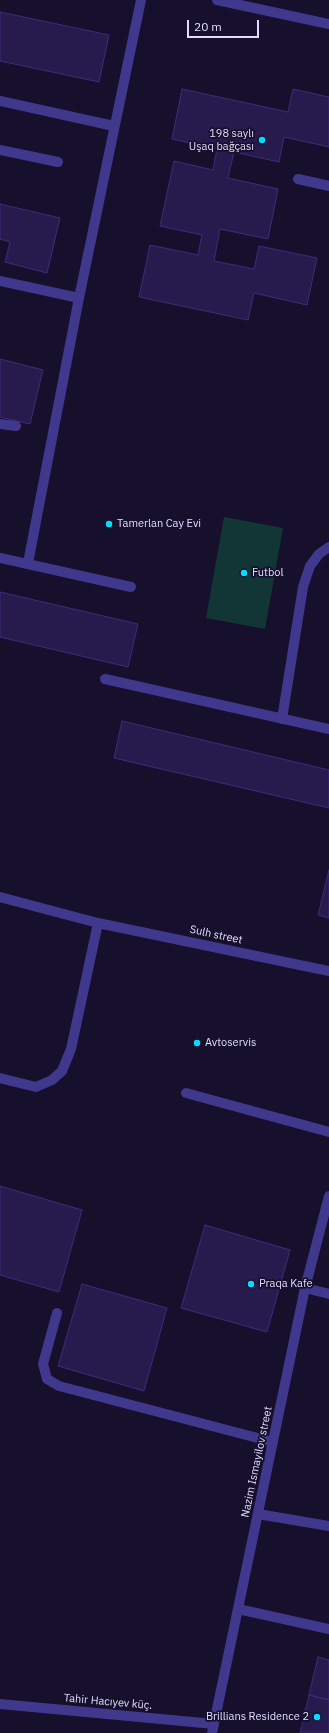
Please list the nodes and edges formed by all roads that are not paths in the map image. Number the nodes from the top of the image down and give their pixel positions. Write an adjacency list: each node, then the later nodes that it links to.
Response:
1 (141, 0): 5 (street)
2 (217, 0): 3 (street)
3 (329, 24)
4 (0, 100): 5 (street)
5 (114, 126): 11 (street)
6 (0, 150): 7 (street)
7 (58, 162)
8 (298, 179): 9 (street)
9 (329, 186)
10 (0, 281): 11 (street)
11 (79, 298): 16 (street)
12 (0, 424): 13 (street)
13 (16, 426)
14 (329, 547): 19 (street)
15 (0, 558): 16 (street)
16 (28, 563): 17 (street)
17 (131, 587)
18 (105, 679): 19 (street)
19 (282, 719): 20 (street)
20 (329, 729)
21 (0, 897): 22 (street, Sulh street)
22 (98, 923): 23 (street, Sulh street); 24 (street)
23 (329, 971)
24 (0, 1078)
25 (186, 1093): 26 (street)
26 (329, 1132)
27 (329, 1196): 28 (street, Nazim Ismayilov street)
28 (305, 1288): 29 (street); 31 (street, Nazim Ismayilov street)
29 (329, 1294)
30 (58, 1313): 31 (street)
31 (273, 1442): 32 (street, Nazim Ismayilov street)
32 (258, 1514): 33 (street); 34 (street, Nazim Ismayilov street)
33 (329, 1526)
34 (238, 1609): 35 (street); 37 (street, Nazim Ismayilov street)
35 (329, 1629)
36 (0, 1704): 37 (street, Tahir Hacıyev küç.)
37 (213, 1728)

